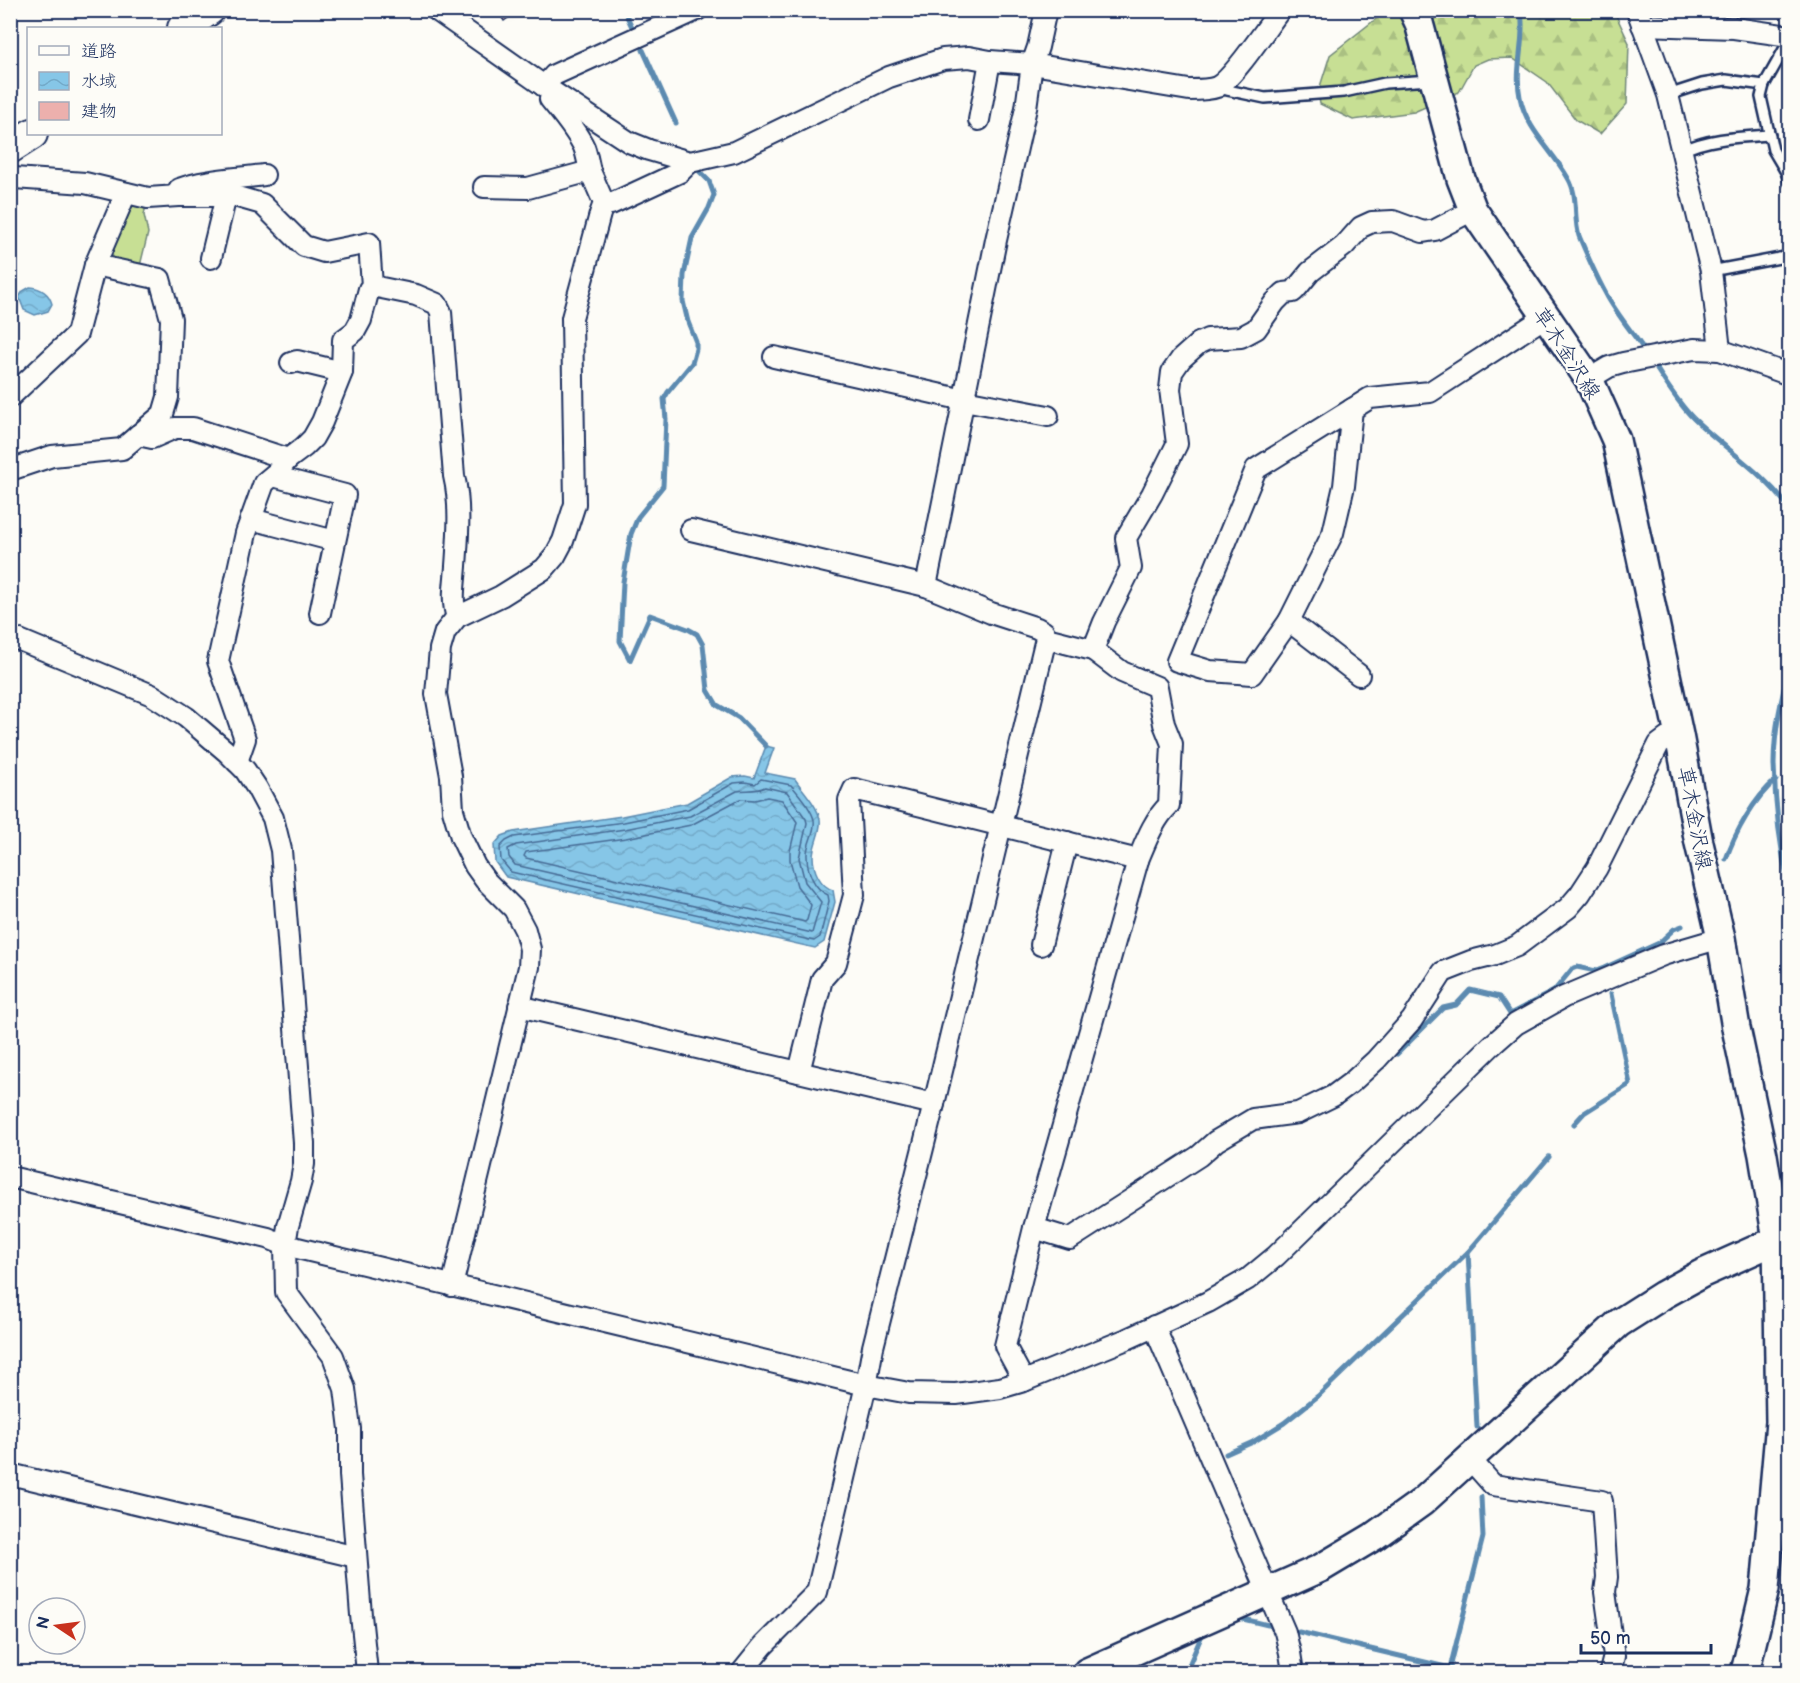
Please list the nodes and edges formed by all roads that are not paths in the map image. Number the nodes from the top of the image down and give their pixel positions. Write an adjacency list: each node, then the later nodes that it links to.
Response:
1 (209, 10): 8 (main road)
2 (436, 10): 15 (street)
3 (697, 10): 15 (street)
4 (1046, 10): 11 (street)
5 (1280, 10): 13 (street)
6 (1413, 10): 12 (main road, 草木金沢線)
7 (1640, 18): 9 (street); 16 (street)
8 (184, 27)
9 (1790, 37): 14 (lane)
10 (990, 61): 11 (street); 17 (street); 20 (street)
11 (1032, 64): 13 (street); 44 (street)
12 (1433, 80): 13 (lane); 30 (main road, 草木金沢線)
13 (1221, 84)
14 (1764, 85): 16 (lane); 18 (lane)
15 (548, 89): 20 (street); 21 (street)
16 (1668, 95): 19 (street)
17 (979, 120)
18 (1770, 135): 19 (lane); 24 (lane)
19 (1682, 151): 34 (street)
20 (690, 162): 29 (street)
21 (590, 171): 25 (street); 29 (street)
22 (10, 175): 26 (street)
23 (264, 175): 28 (street)
24 (1790, 183)
25 (484, 188)
26 (126, 193): 28 (street); 33 (street)
27 (225, 196): 28 (street); 32 (street); 35 (street)
28 (169, 197)
29 (604, 203): 56 (street)
30 (1473, 210): 36 (main road, 草木金沢線); 60 (street)
31 (1790, 256): 34 (lane)
32 (211, 258)
33 (96, 265): 43 (street); 47 (street)
34 (1711, 271): 37 (street)
35 (372, 286): 40 (street); 56 (street)
36 (1545, 317): 42 (main road, 草木金沢線); 45 (street)
37 (1720, 350): 41 (street); 42 (street)
38 (774, 357): 44 (street)
39 (291, 363): 40 (street)
40 (342, 372): 48 (street)
41 (1790, 375)
42 (1589, 379): 62 (main road, 草木金沢線)
43 (10, 397)
44 (964, 400): 46 (street); 54 (street)
45 (1352, 409): 57 (street); 57 (street)
46 (1048, 416)
47 (138, 435): 48 (street); 49 (street)
48 (288, 459): 50 (street)
49 (10, 470)
50 (273, 476): 51 (street); 53 (street)
51 (251, 519): 53 (street); 63 (street)
52 (691, 530): 54 (street)
53 (336, 541): 55 (street)
54 (926, 586): 59 (street)
55 (320, 613)
56 (457, 618): 69 (street)
57 (1289, 621): 61 (street)
58 (10, 636): 63 (street)
59 (1046, 638): 60 (street); 64 (street)
60 (1093, 650): 66 (street)
61 (1359, 675)
62 (1679, 735): 67 (main road, 草木金沢線); 73 (street)
63 (237, 762): 75 (street)
64 (1001, 825): 65 (street); 70 (street); 71 (street)
65 (1067, 842): 66 (street); 68 (street)
66 (1138, 860): 73 (street)
67 (1721, 938): 74 (main road, 草木金沢線); 77 (street)
68 (1041, 945)
69 (519, 1006): 70 (street); 76 (street)
70 (799, 1072): 71 (street)
71 (934, 1104): 79 (street)
72 (10, 1177): 75 (street)
73 (1034, 1228): 78 (street)
74 (1783, 1238): 80 (main road); 89 (main road, 草木金沢線)
75 (285, 1245): 76 (street); 82 (street)
76 (452, 1286): 79 (street)
77 (1154, 1326): 78 (street); 83 (street)
78 (1024, 1381): 79 (street)
79 (866, 1385): 85 (street)
80 (1470, 1459): 83 (main road); 88 (street)
81 (10, 1474): 82 (street)
82 (356, 1557): 84 (street)
83 (1267, 1591): 86 (main road); 87 (street)
84 (367, 1672)
85 (742, 1672)
86 (1087, 1672)
87 (1293, 1672)
88 (1610, 1672)
89 (1745, 1672)

